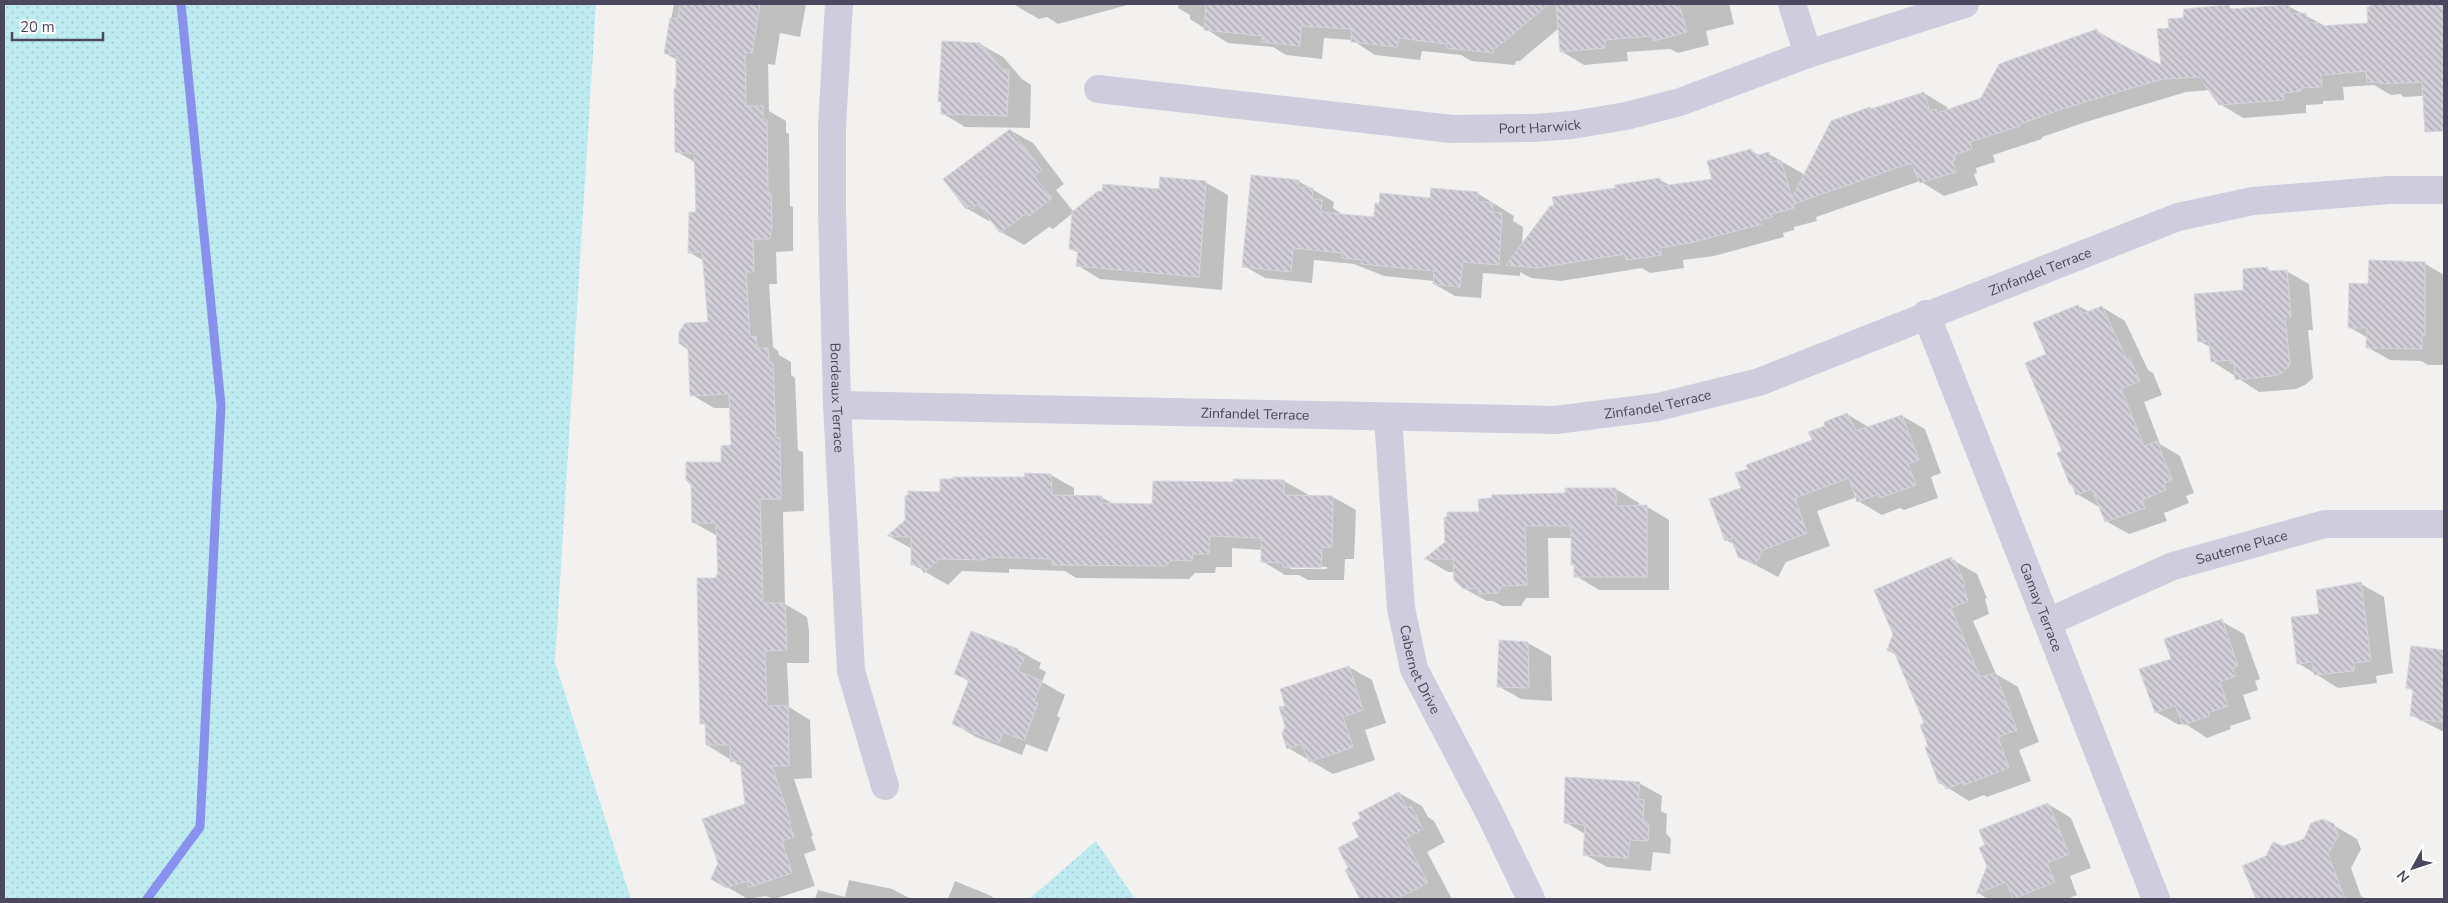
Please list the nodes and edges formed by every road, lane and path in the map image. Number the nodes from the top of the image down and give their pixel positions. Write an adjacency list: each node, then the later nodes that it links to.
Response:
1 (839, 4): 8 (street, Bordeaux Terrace)
2 (1792, 4): 4 (street)
3 (1965, 4): 4 (street, Port Harwick)
4 (1808, 54): 5 (street, Port Harwick)
5 (1098, 89)
6 (2444, 190): 7 (street, Zinfandel Terrace)
7 (1926, 314): 9 (street, Zinfandel Terrace); 11 (street, Gamay Terrace)
8 (837, 405): 9 (street, Zinfandel Terrace); 12 (street, Bordeaux Terrace)
9 (1388, 417): 13 (street, Cabernet Drive)
10 (2444, 524): 11 (street, Sauterne Place)
11 (2048, 622): 14 (street, Gamay Terrace)
12 (885, 786)
13 (1531, 899)
14 (2156, 899)

